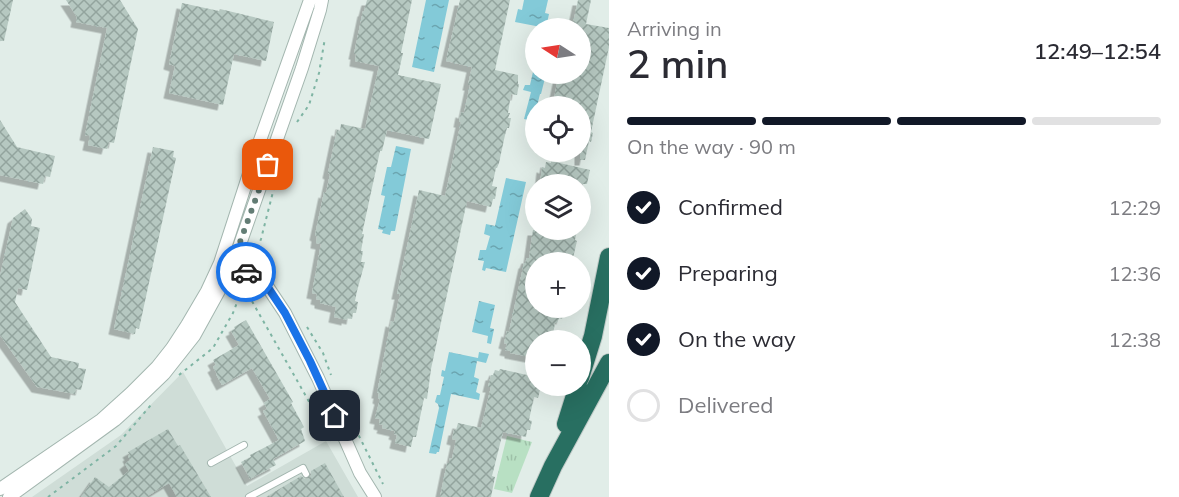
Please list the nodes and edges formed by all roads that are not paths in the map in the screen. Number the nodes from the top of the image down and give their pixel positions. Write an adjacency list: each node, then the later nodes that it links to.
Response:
1 (310, 0): 4 (street)
2 (322, 0): 4 (street)
3 (609, 257): 5 (highway)
4 (226, 265): 12 (street); 14 (street); 16 (street)
5 (591, 342)
6 (609, 363): 10 (highway)
7 (575, 396): 10 (highway)
8 (244, 445): 9 (lane)
9 (211, 463)
10 (553, 466): 17 (highway)
11 (306, 474): 13 (lane)
12 (0, 489)
13 (261, 494): 15 (lane)
14 (9, 497)
15 (249, 497)
16 (375, 497)
17 (539, 497)

